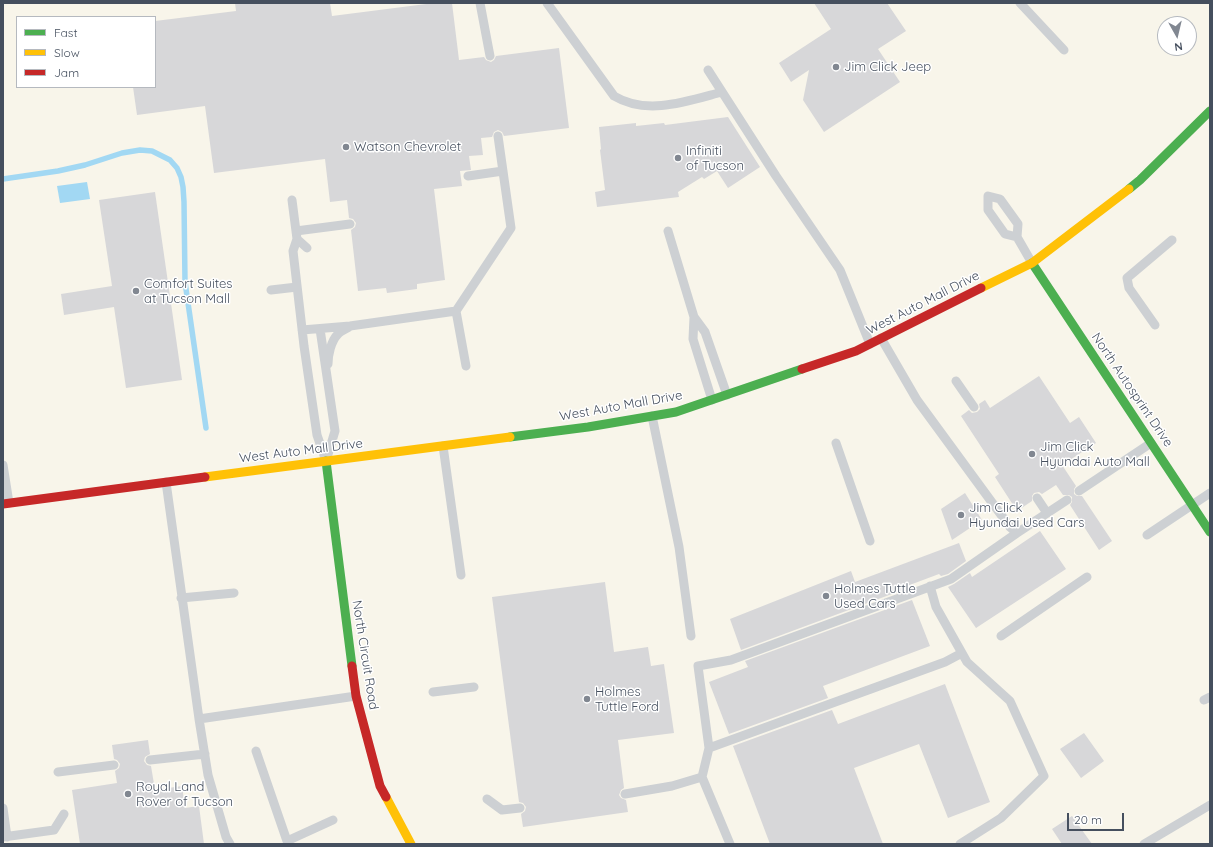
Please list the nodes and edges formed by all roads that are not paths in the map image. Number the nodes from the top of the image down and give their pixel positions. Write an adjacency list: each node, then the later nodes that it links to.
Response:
1 (480, 3): 5 (lane)
2 (547, 3): 7 (lane)
3 (1020, 3): 4 (lane)
4 (1064, 50)
5 (490, 56)
6 (708, 70): 7 (lane)
7 (722, 92): 29 (lane)
8 (1210, 111): 19 (street, West Auto Mall Drive)
9 (498, 136): 10 (lane)
10 (503, 171): 11 (lane); 22 (lane)
11 (468, 176)
12 (292, 200): 15 (lane)
13 (350, 224): 15 (lane)
14 (668, 231): 23 (lane)
15 (297, 235): 18 (lane); 20 (lane)
16 (1017, 237): 19 (lane)
17 (1172, 240): 24 (lane)
18 (307, 248)
19 (1032, 262): 28 (street, West Auto Mall Drive); 38 (street, North Autosprint Drive)
20 (297, 287): 21 (lane); 27 (lane)
21 (271, 290)
22 (456, 311): 25 (lane); 30 (lane)
23 (694, 317): 33 (lane); 34 (lane)
24 (1155, 325)
25 (350, 326): 26 (lane); 31 (lane)
26 (320, 329): 27 (lane); 31 (lane)
27 (302, 330): 40 (lane)
28 (881, 338): 29 (street, West Auto Mall Drive); 50 (lane)
29 (870, 344): 33 (street, West Auto Mall Drive)
30 (466, 366)
31 (327, 378): 40 (lane)
32 (956, 381): 35 (lane)
33 (726, 395): 34 (street, West Auto Mall Drive)
34 (712, 400): 36 (street, West Auto Mall Drive)
35 (974, 407)
36 (652, 416): 39 (street, West Auto Mall Drive); 59 (lane)
37 (836, 443): 53 (lane)
38 (1151, 443): 43 (lane); 48 (street, North Autosprint Drive)
39 (443, 446): 40 (street, West Auto Mall Drive); 54 (lane)
40 (326, 461): 42 (street, West Auto Mall Drive); 64 (street, North Circuit Road)
41 (3, 465): 47 (lane)
42 (166, 482): 47 (street, West Auto Mall Drive); 58 (lane)
43 (1079, 491)
44 (1210, 493): 48 (lane)
45 (1037, 498): 49 (lane)
46 (1067, 500): 49 (lane)
47 (6, 503)
48 (1192, 505): 51 (street, North Autosprint Drive); 52 (lane)
49 (1047, 513): 50 (lane)
50 (1014, 530): 56 (lane)
51 (1210, 532)
52 (1147, 535)
53 (870, 541)
54 (462, 575)
55 (1087, 577): 60 (lane)
56 (930, 586): 61 (lane); 66 (lane)
57 (234, 593): 58 (lane)
58 (181, 598): 65 (lane)
59 (691, 636)
60 (1001, 636)
61 (962, 653): 66 (lane); 85 (lane)
62 (474, 687): 63 (lane)
63 (433, 692)
64 (356, 696): 65 (lane); 83 (street, North Circuit Road)
65 (199, 719): 68 (lane)
66 (709, 748): 72 (lane)
67 (256, 751): 81 (lane)
68 (204, 754): 69 (lane); 82 (lane)
69 (150, 760)
70 (114, 765): 71 (lane)
71 (58, 772)
72 (702, 777): 73 (lane); 84 (lane)
73 (625, 794)
74 (487, 799): 77 (lane)
75 (1210, 805): 86 (lane)
76 (3, 808): 80 (lane)
77 (520, 808)
78 (64, 814): 80 (lane)
79 (333, 820): 81 (lane)
80 (5, 837)
81 (286, 843)
82 (230, 844)
83 (411, 844)
84 (730, 844)
85 (960, 844)
86 (1144, 844)

